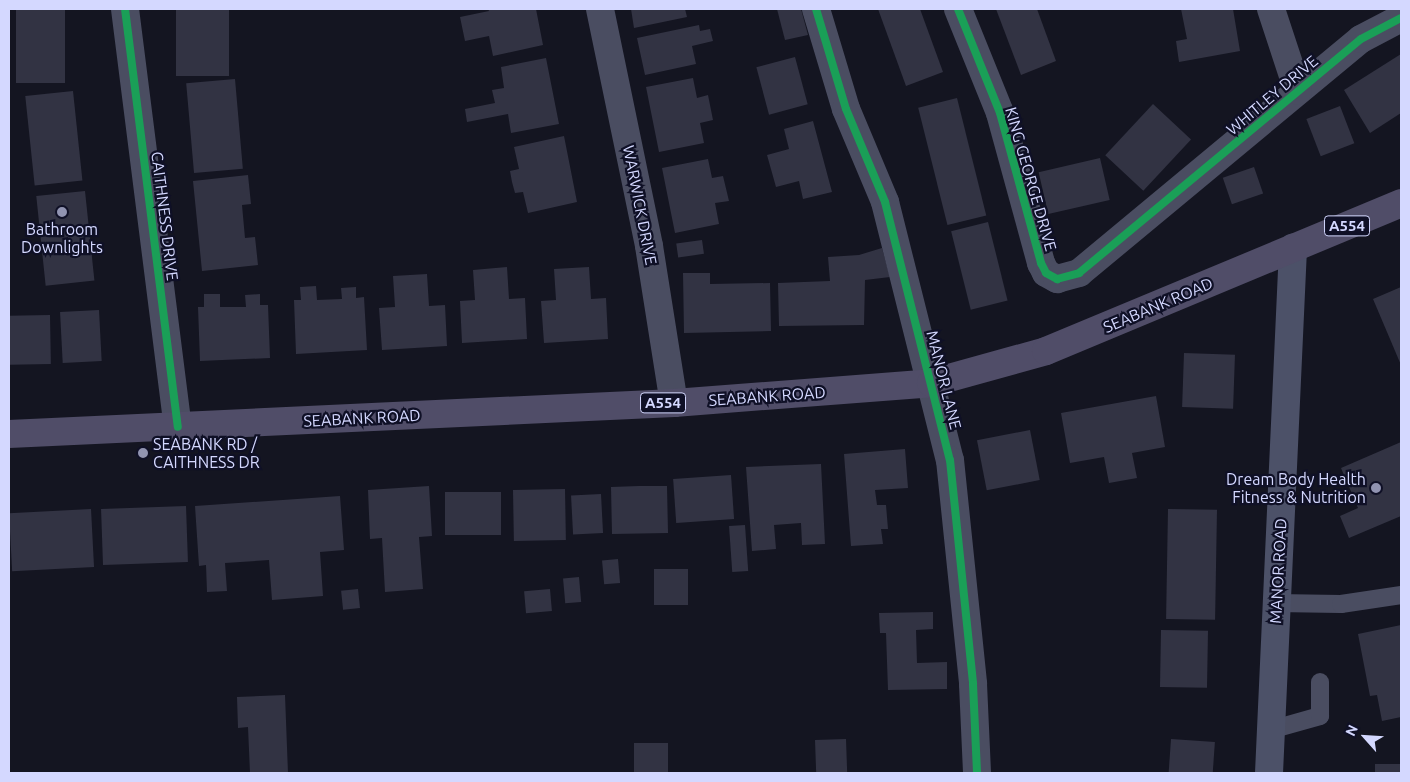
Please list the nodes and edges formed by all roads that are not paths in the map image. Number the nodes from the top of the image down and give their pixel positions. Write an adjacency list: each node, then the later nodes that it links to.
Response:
1 (125, 9): 13 (street, CAITHNESS DRIVE)
2 (600, 9): 12 (street, WARWICK DRIVE)
3 (816, 9): 11 (street, MANOR LANE)
4 (958, 9): 8 (street, KING GEORGE DRIVE)
5 (1271, 9): 7 (street)
6 (1401, 18): 7 (street, WHITLEY DRIVE)
7 (1298, 91): 8 (street, WHITLEY DRIVE)
8 (1168, 202)
9 (1401, 203): 10 (main road, SEABANK ROAD / A554)
10 (1293, 248): 11 (main road, SEABANK ROAD / A554); 16 (main road, MANOR ROAD)
11 (931, 383): 12 (main road, SEABANK ROAD / A554); 19 (street, MANOR LANE)
12 (674, 403): 13 (main road, SEABANK ROAD / A554)
13 (178, 427): 14 (main road, SEABANK ROAD / A554)
14 (9, 434)
15 (1401, 595): 16 (lane)
16 (1276, 603): 18 (main road, MANOR ROAD)
17 (1320, 682): 18 (lane)
18 (1270, 730): 20 (main road, MANOR ROAD)
19 (977, 773)
20 (1269, 773)

